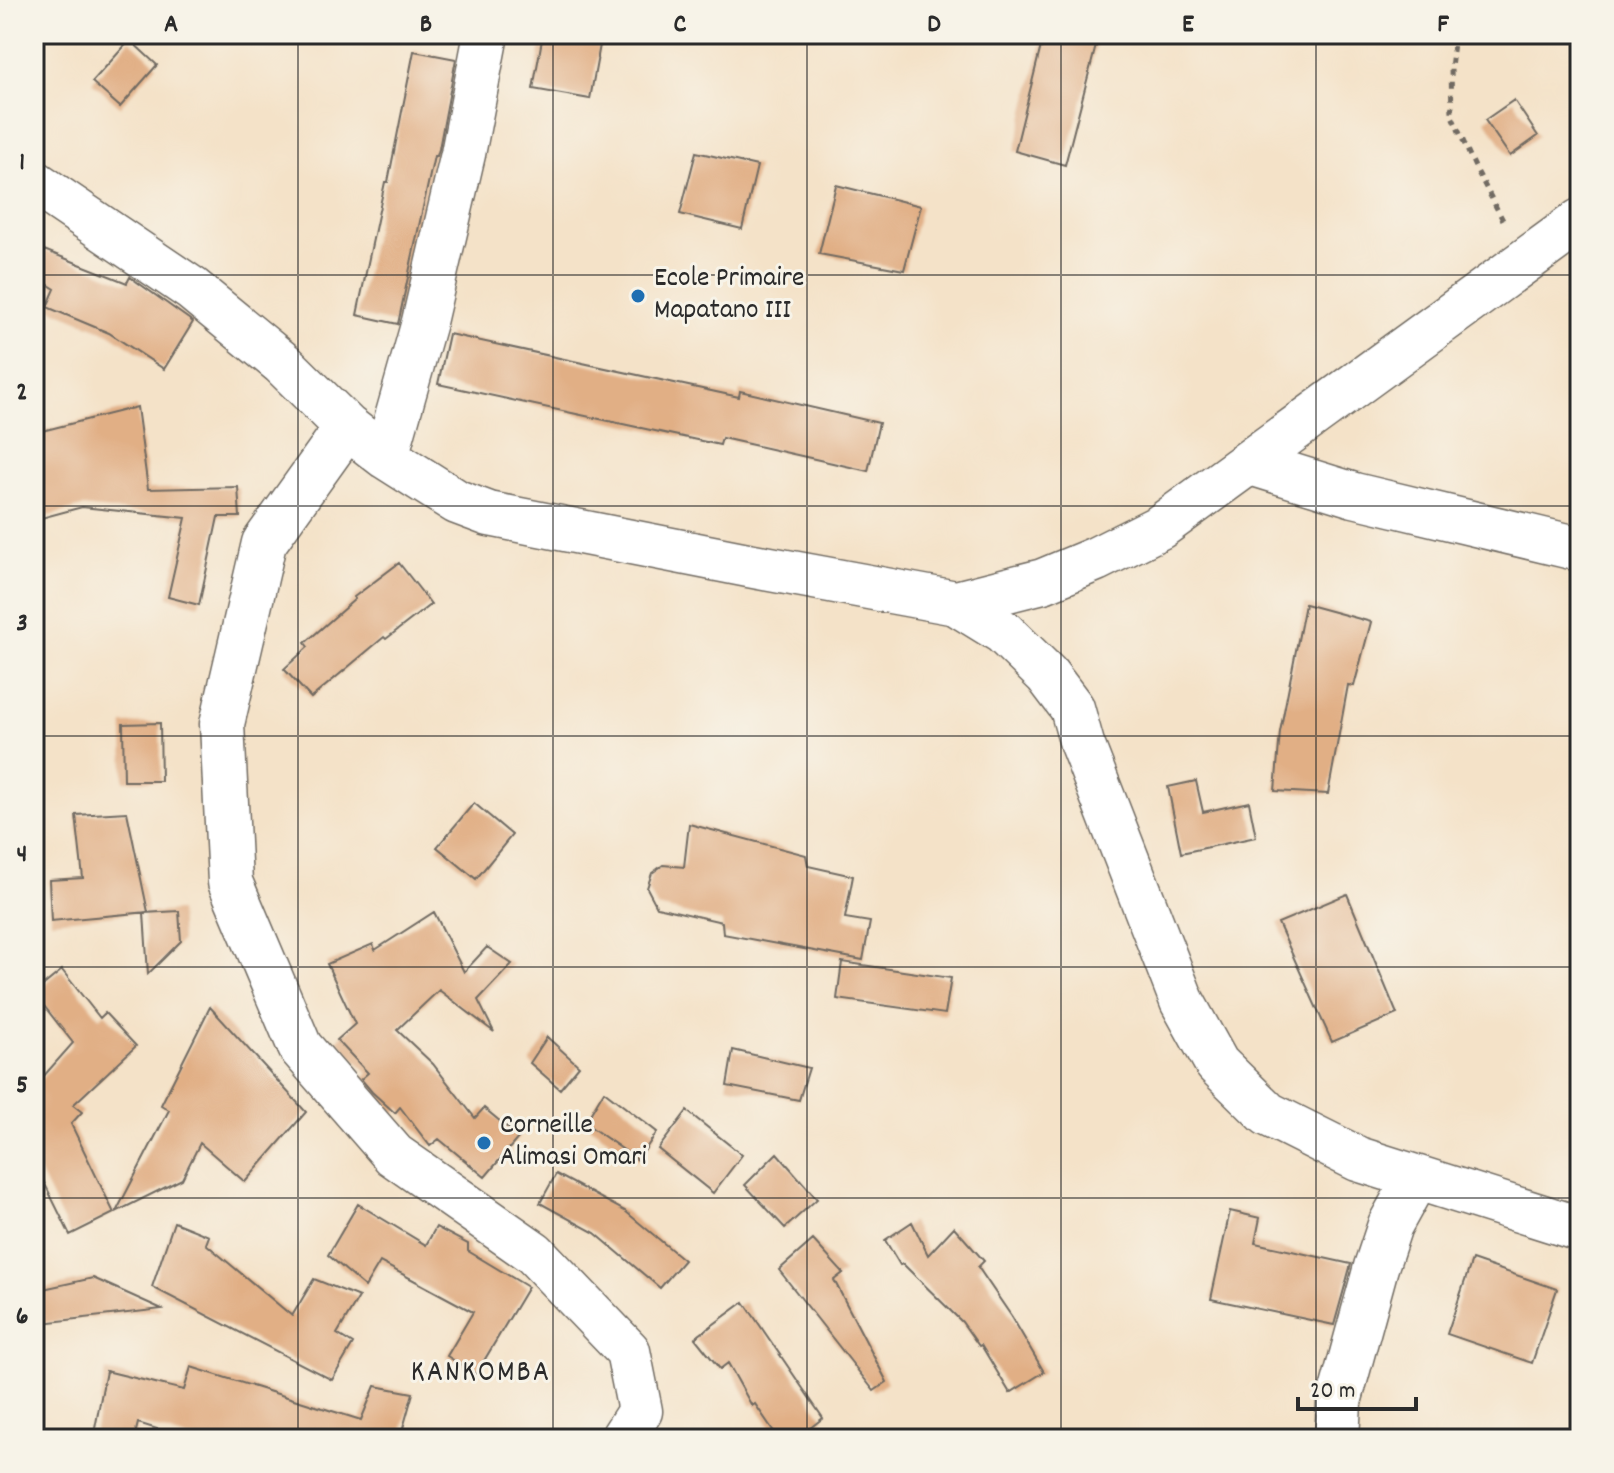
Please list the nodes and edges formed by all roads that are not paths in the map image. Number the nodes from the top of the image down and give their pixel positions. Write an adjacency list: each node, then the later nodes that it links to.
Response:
1 (486, 34): 5 (street)
2 (34, 182): 4 (street)
3 (1580, 221): 6 (street)
4 (347, 427): 5 (street); 11 (street)
5 (386, 457): 8 (street)
6 (1251, 463): 7 (street); 8 (street)
7 (1580, 549)
8 (956, 603): 9 (street)
9 (1416, 1178): 10 (street); 12 (street)
10 (1580, 1229)
11 (622, 1439)
12 (1337, 1439)

